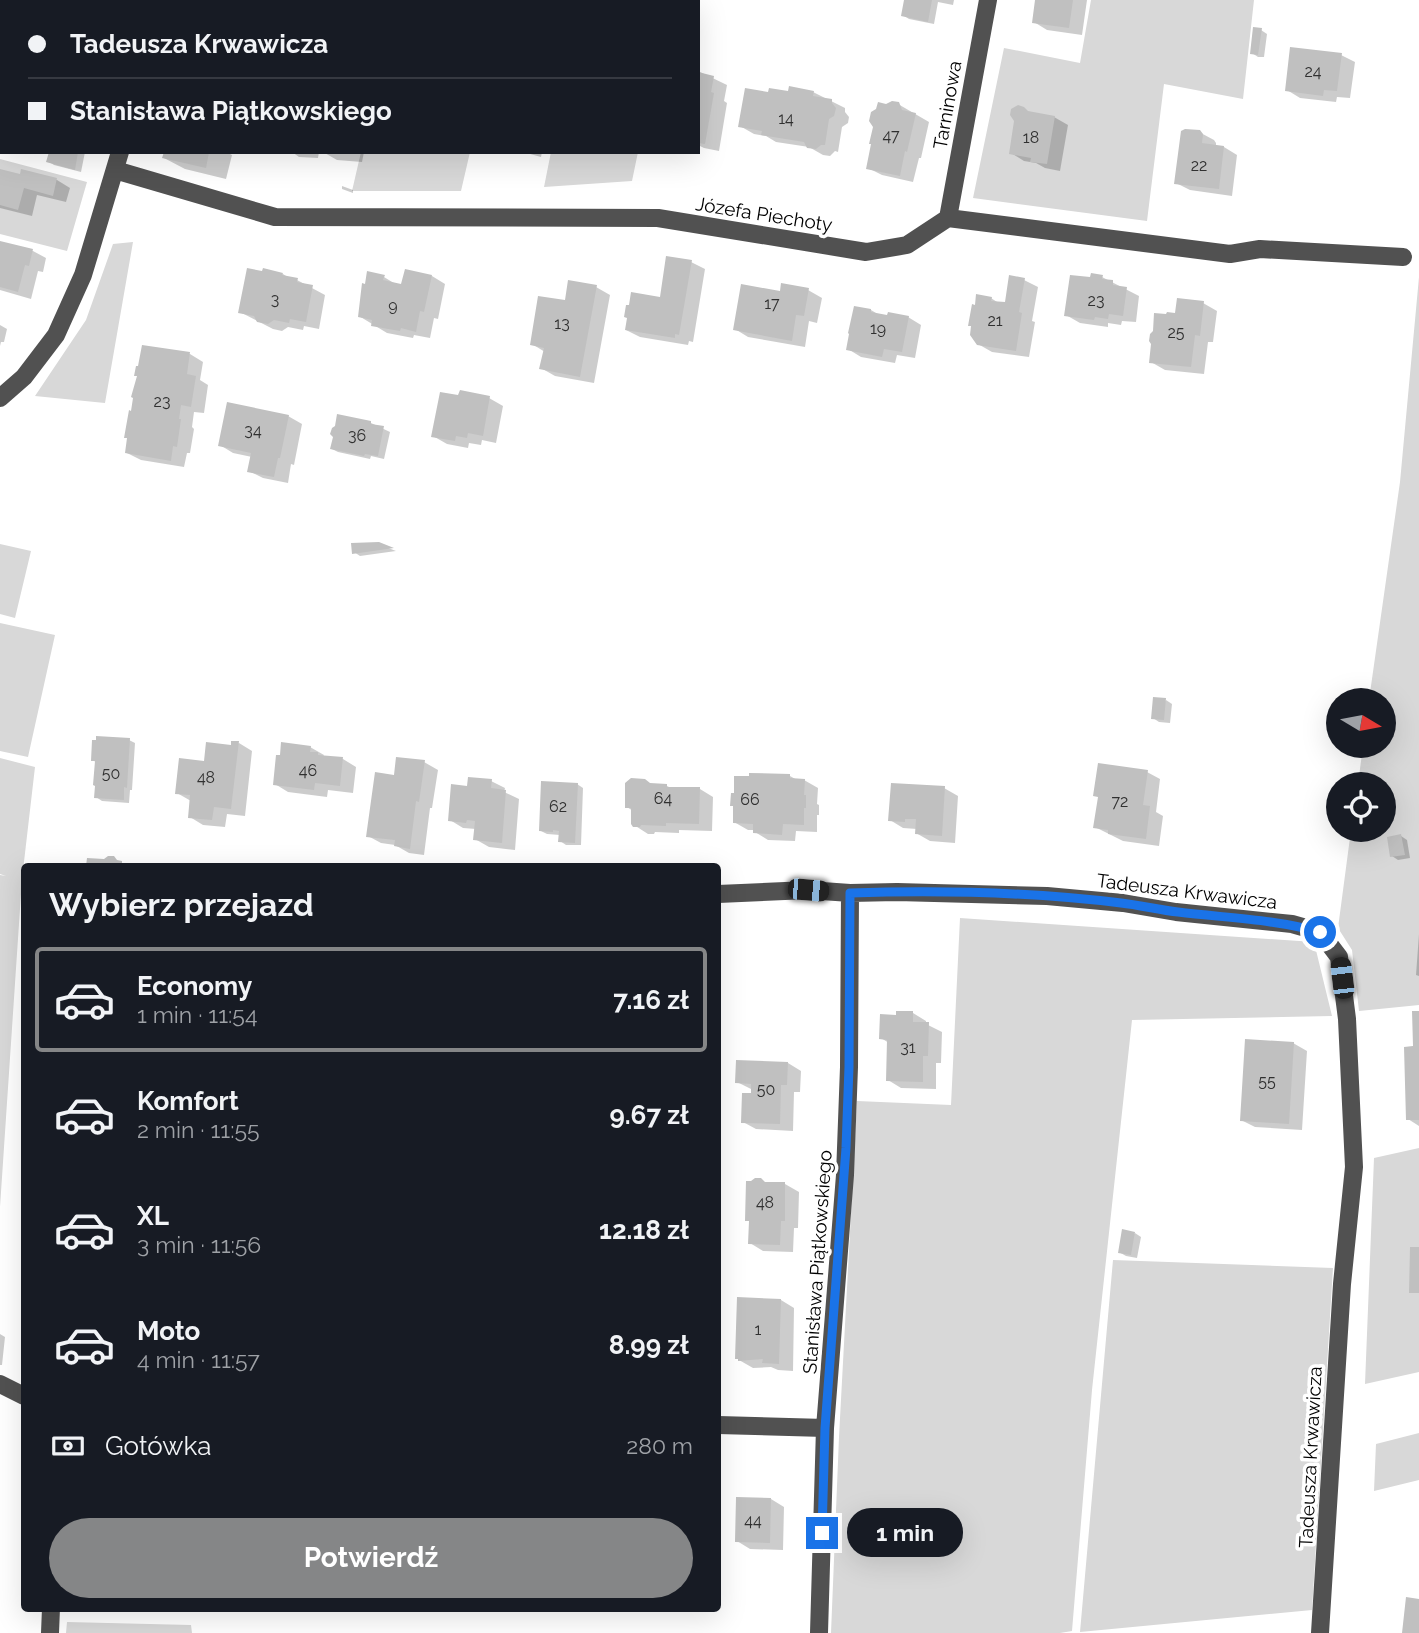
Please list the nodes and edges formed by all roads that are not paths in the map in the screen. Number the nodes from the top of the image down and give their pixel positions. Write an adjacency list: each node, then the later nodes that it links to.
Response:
1 (988, 0): 4 (street, Tarninowa)
2 (119, 154): 3 (street)
3 (115, 170): 4 (street, Józefa Piechoty); 6 (street)
4 (948, 218): 5 (street)
5 (1403, 257)
6 (0, 398)
7 (850, 893): 8 (street, Tadeusza Krwawicza); 12 (street, Stanisława Piątkowskiego); 16 (street, Tadeusza Krwawicza)
8 (721, 894)
9 (0, 1384): 10 (street)
10 (21, 1394)
11 (721, 1425): 12 (street)
12 (825, 1428): 15 (street, Stanisława Piątkowskiego)
13 (51, 1612): 14 (street)
14 (50, 1633)
15 (819, 1633)
16 (1320, 1633)

